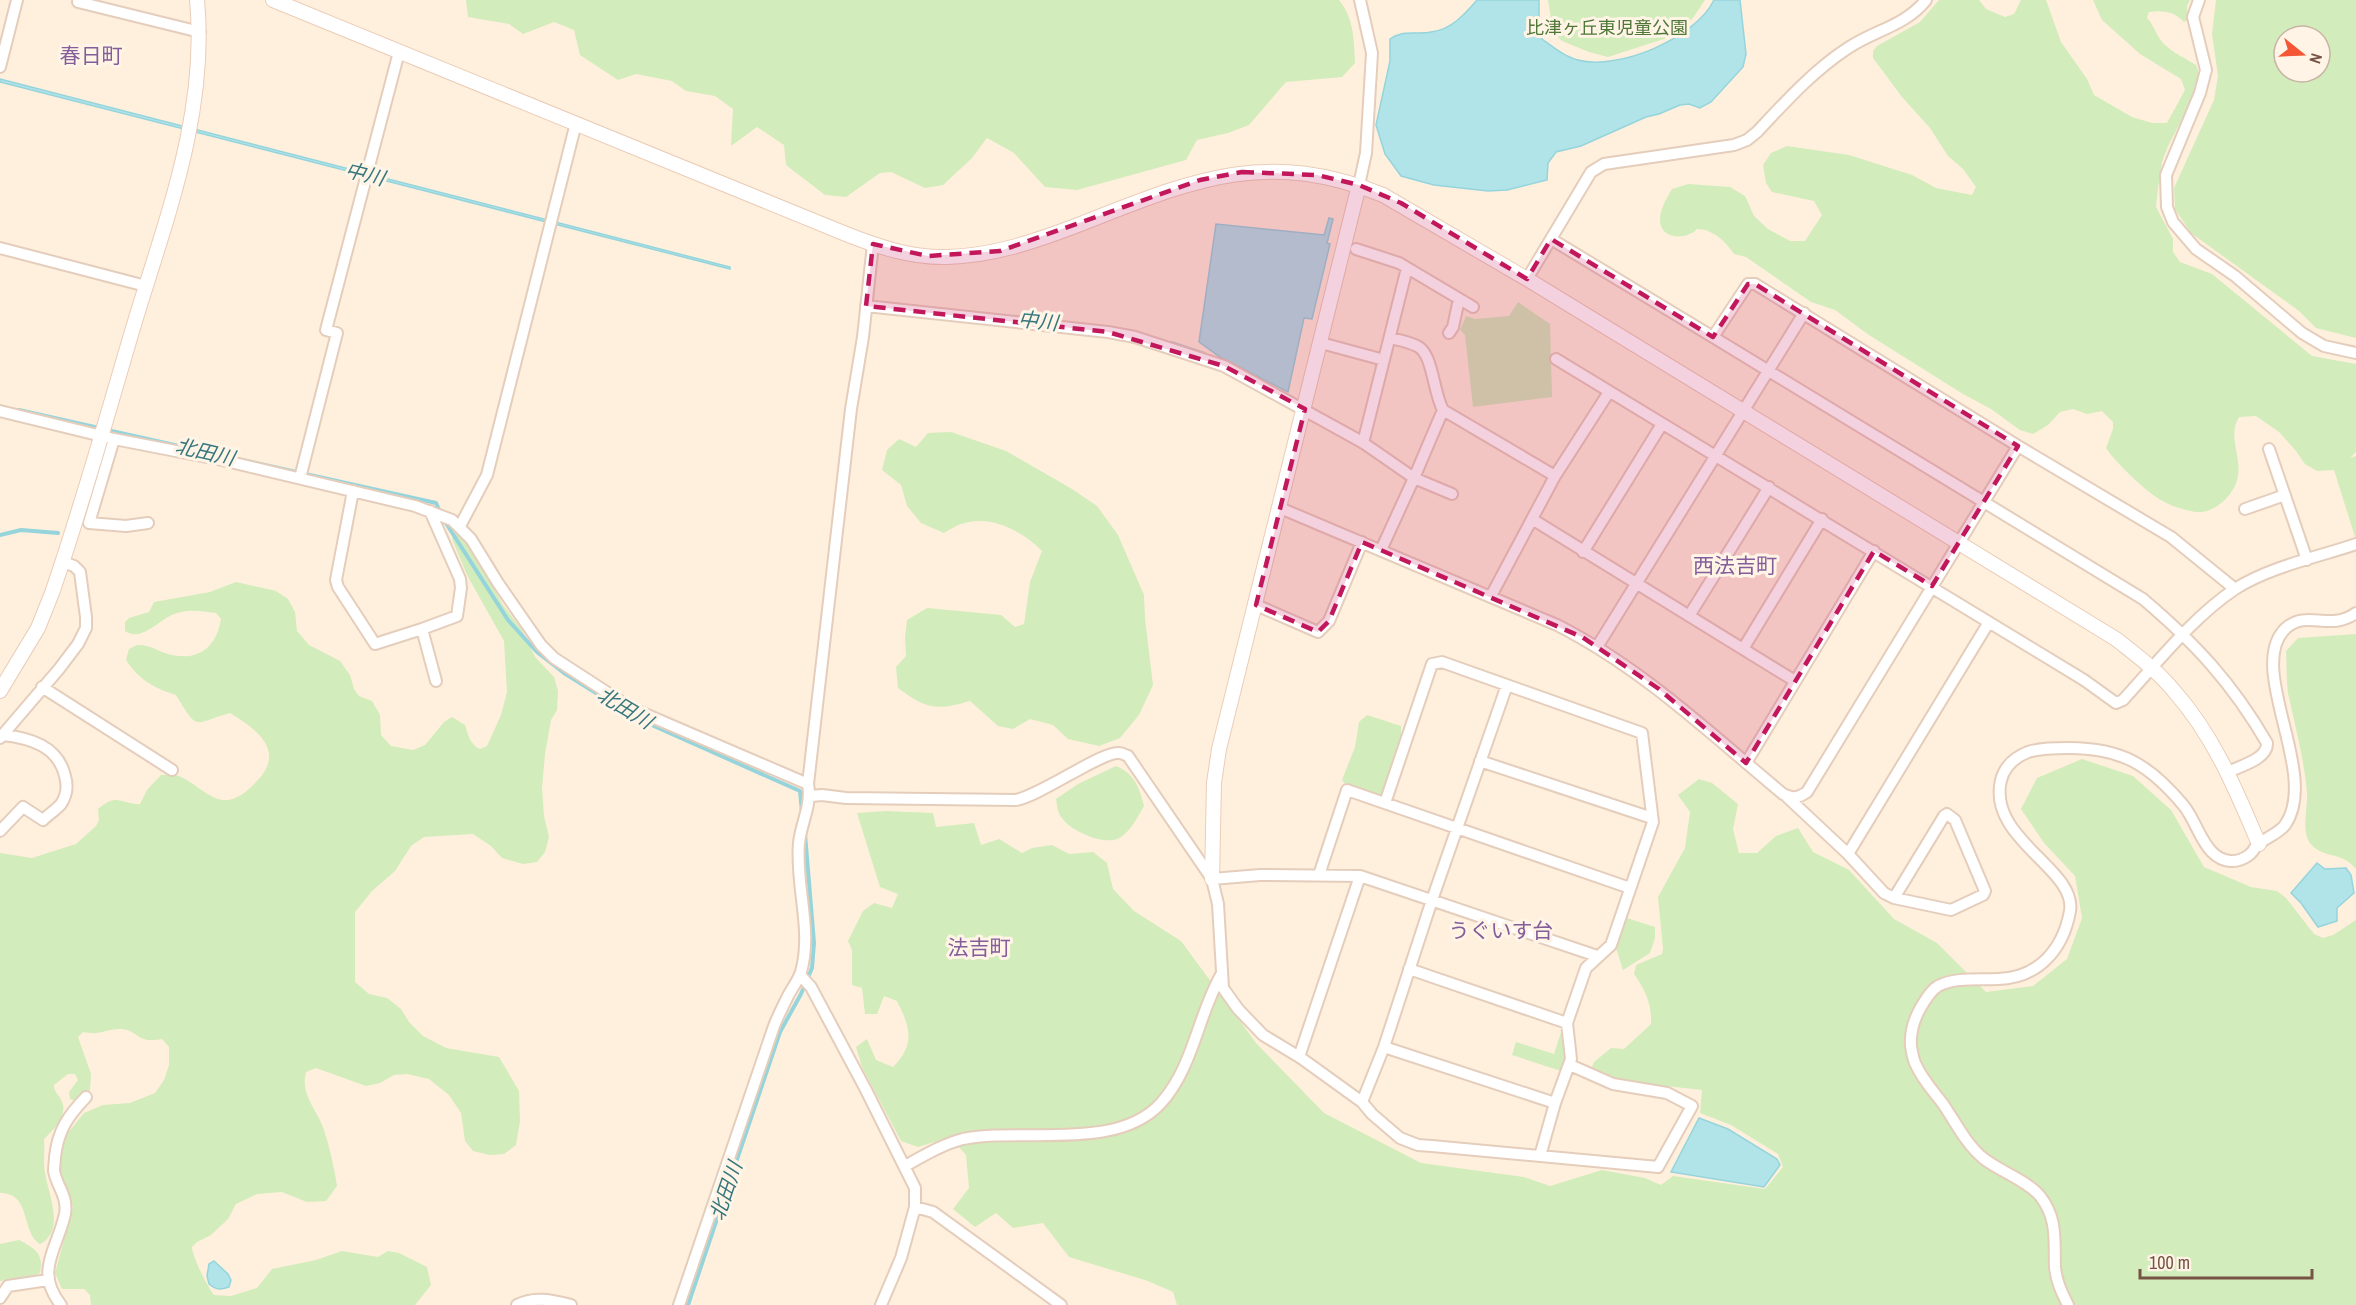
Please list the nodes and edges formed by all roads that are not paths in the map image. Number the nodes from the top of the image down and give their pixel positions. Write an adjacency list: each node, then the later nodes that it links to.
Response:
1 (17, 0): 10 (street)
2 (197, 0): 8 (street)
3 (273, 0): 9 (street)
4 (1360, 0): 12 (street)
5 (1926, 0): 13 (street)
6 (2199, 0): 28 (street)
7 (78, 2): 8 (street)
8 (200, 32): 19 (street)
9 (399, 52): 11 (street); 43 (street)
10 (0, 67)
11 (576, 123): 14 (street); 57 (street)
12 (1359, 185): 14 (street); 18 (street); 27 (street)
13 (1551, 239): 18 (street); 25 (street)
14 (873, 244): 21 (street)
15 (0, 248): 19 (street)
16 (1356, 249): 17 (street)
17 (1407, 268): 20 (street); 26 (street)
18 (1527, 279): 35 (street)
19 (146, 286): 38 (street)
20 (1459, 299): 22 (street); 24 (street)
21 (866, 304): 33 (street); 89 (street)
22 (1473, 308)
23 (1804, 313): 25 (street); 31 (street); 40 (street)
24 (1449, 333)
25 (1713, 337): 31 (street)
26 (1390, 338): 30 (street); 34 (street)
27 (1321, 343): 30 (street); 33 (street)
28 (2356, 353)
29 (1556, 359): 32 (street)
30 (1384, 360): 39 (street)
31 (1768, 370): 35 (street); 50 (street)
32 (1609, 392): 37 (street); 44 (street)
33 (1305, 409): 39 (street); 51 (street)
34 (1443, 410): 44 (street); 45 (street)
35 (1742, 410): 42 (street); 59 (street)
36 (0, 411): 38 (street)
37 (1662, 424): 42 (street); 63 (street)
38 (105, 433): 43 (street); 56 (street); 65 (street)
39 (1363, 443): 45 (street)
40 (2018, 446): 50 (street); 68 (street)
41 (2269, 449): 49 (street)
42 (1716, 455): 46 (street); 66 (street)
43 (301, 474): 47 (street)
44 (1555, 476): 54 (street)
45 (1414, 478): 48 (street); 61 (street)
46 (1768, 487): 55 (street); 72 (street)
47 (352, 491): 53 (street); 74 (street)
48 (1452, 494)
49 (2285, 495): 52 (street); 64 (street)
50 (1984, 501): 59 (street); 75 (street)
51 (1280, 508): 58 (street); 70 (street)
52 (2245, 509)
53 (433, 512): 57 (street); 74 (street)
54 (1532, 519): 63 (street); 69 (street)
55 (1822, 519): 62 (street); 77 (street)
56 (148, 523)
57 (456, 523): 89 (street)
58 (1362, 542): 61 (street); 70 (street)
59 (1958, 543): 67 (street); 78 (street)
60 (2356, 544): 64 (street)
61 (1381, 550): 69 (street)
62 (1874, 551): 67 (street); 80 (street)
63 (1583, 552): 66 (street)
64 (2307, 560): 68 (street)
65 (63, 562): 82 (street); 83 (street)
66 (1635, 585): 72 (street); 76 (street)
67 (1932, 586): 73 (street); 90 (street)
68 (2235, 589): 75 (street)
69 (1491, 596): 76 (street)
70 (1256, 605): 100 (street)
71 (2356, 613): 96 (street)
72 (1689, 616): 77 (street)
73 (1989, 622): 78 (street); 97 (street)
74 (422, 629): 79 (street)
75 (2184, 634): 78 (street); 88 (street)
76 (1598, 647): 86 (street)
77 (1743, 649): 80 (street)
78 (2152, 669): 88 (street)
79 (436, 681)
80 (1795, 681): 86 (street)
81 (1507, 685): 85 (street); 92 (street); 93 (street)
82 (42, 687): 84 (street); 87 (street)
83 (0, 691)
84 (1, 737): 95 (street)
85 (1480, 760): 93 (street); 94 (street)
86 (1746, 763): 90 (street)
87 (172, 770)
88 (2228, 772): 96 (street)
89 (808, 784): 91 (street)
90 (1783, 794): 97 (street)
91 (810, 796): 100 (street); 106 (street)
92 (1385, 803): 94 (street); 98 (street)
93 (1652, 818): 101 (street)
94 (1456, 828): 101 (street); 103 (street)
95 (0, 831)
96 (2259, 844): 126 (street)
97 (1848, 854): 102 (street)
98 (1319, 875): 99 (street); 100 (street)
99 (1360, 876): 103 (street); 110 (street)
100 (1212, 879): 107 (street)
101 (1630, 888): 104 (street)
102 (1894, 898): 102 (street)
103 (1432, 900): 104 (street); 105 (street)
104 (1597, 956): 108 (street)
105 (1409, 969): 108 (street); 109 (street)
106 (800, 975): 116 (street); 123 (street)
107 (1221, 975): 110 (street); 116 (street)
108 (1567, 1023): 111 (street)
109 (1384, 1047): 113 (street); 114 (street)
110 (1299, 1057): 113 (street)
111 (1570, 1065): 114 (street); 115 (street)
112 (86, 1097): 118 (street)
113 (1362, 1102): 115 (street)
114 (1555, 1103): 115 (street)
115 (1540, 1156)
116 (905, 1166): 117 (street)
117 (915, 1207): 124 (street); 125 (street)
118 (48, 1280): 119 (street); 120 (street)
119 (0, 1298)
120 (62, 1305)
121 (517, 1305): 122 (street)
122 (571, 1305)
123 (679, 1305)
124 (881, 1305)
125 (1061, 1305)
126 (2068, 1305)

